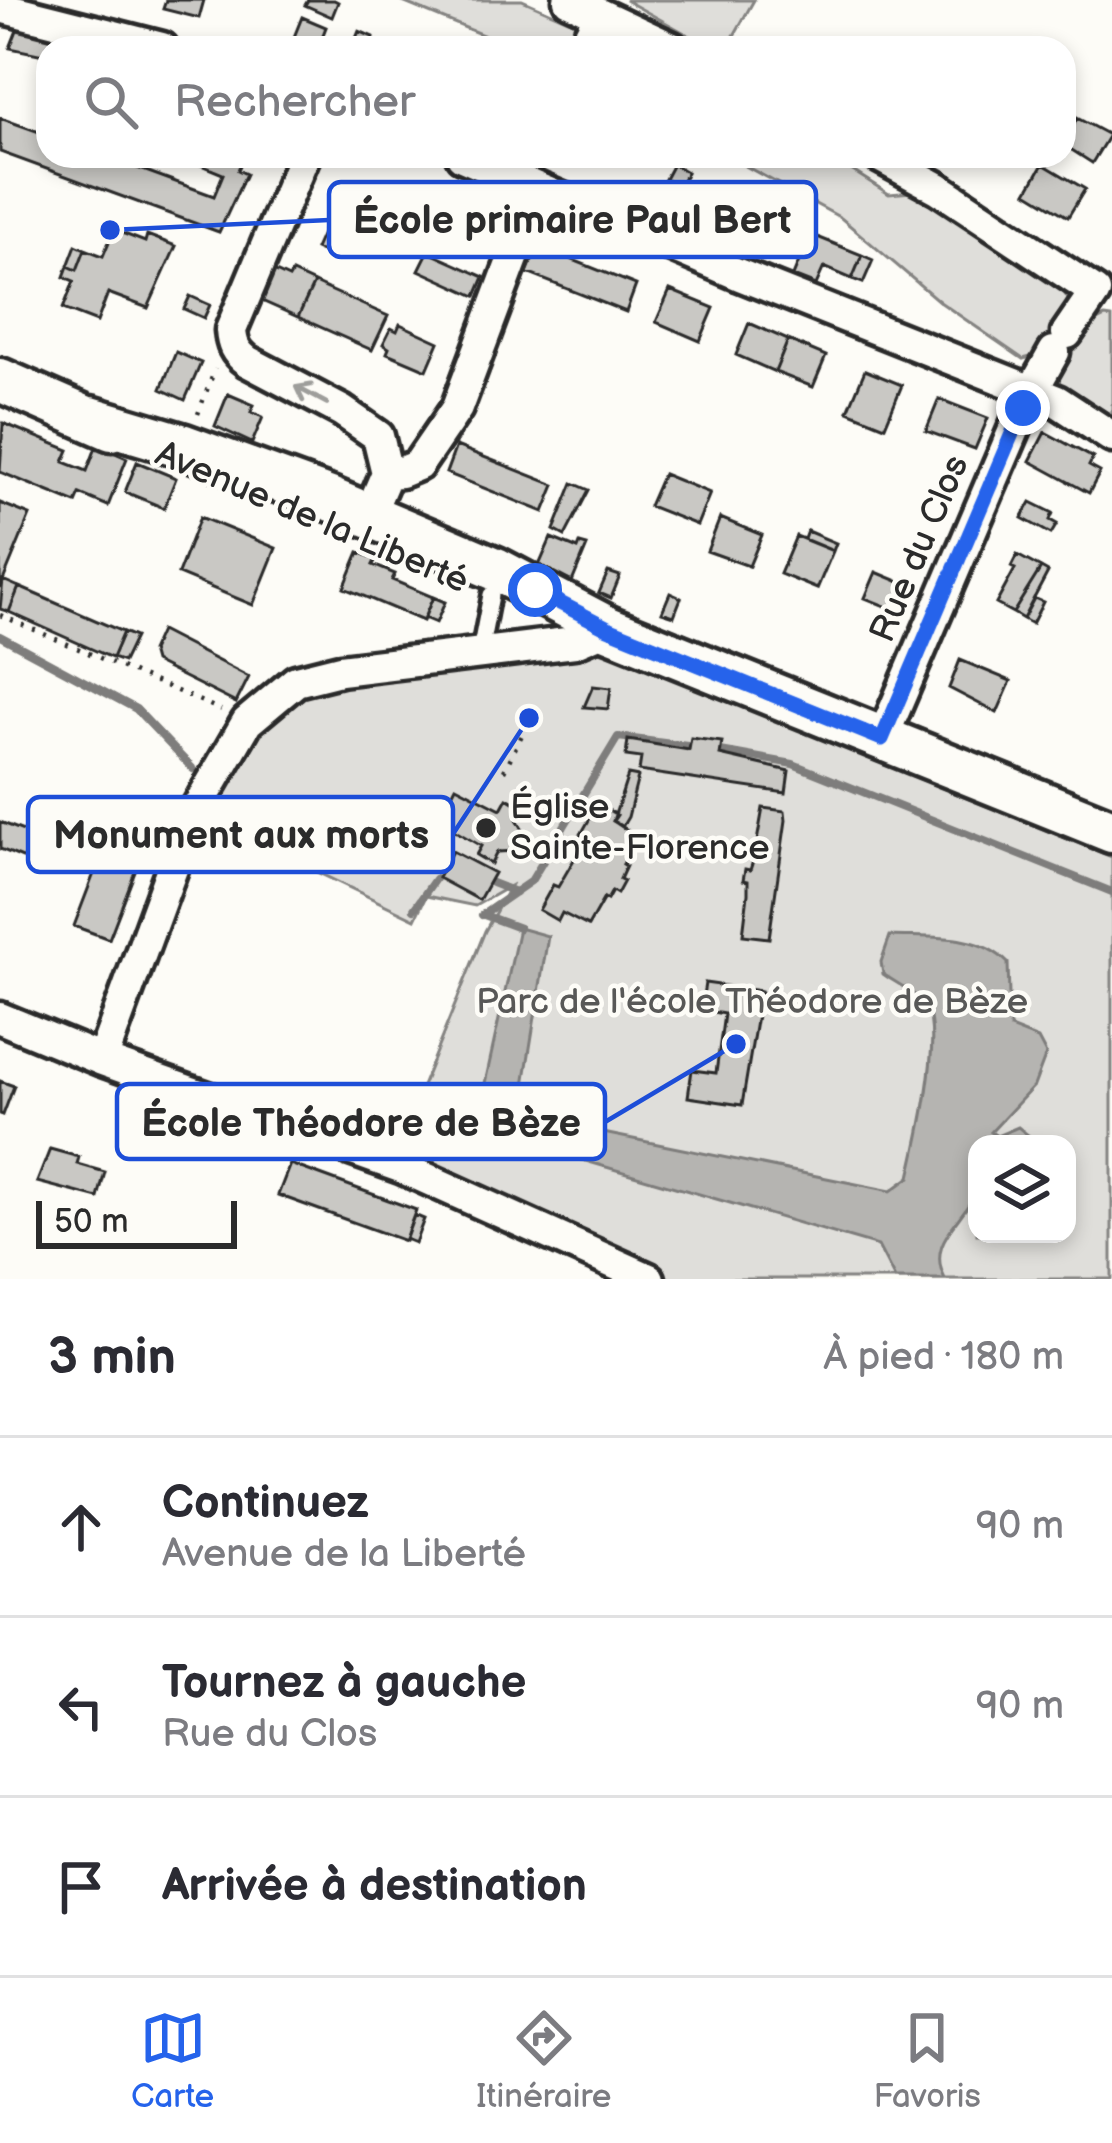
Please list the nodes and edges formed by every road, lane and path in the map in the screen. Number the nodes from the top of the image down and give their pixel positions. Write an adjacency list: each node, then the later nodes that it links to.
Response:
1 (566, 0): 3 (street)
2 (0, 7): 4 (street)
3 (600, 32)
4 (115, 36)
5 (299, 168): 13 (street, one-way to 5)
6 (901, 168): 8 (street)
7 (527, 175): 10 (street); 13 (street)
8 (1106, 298): 10 (street, Rue du Clos)
9 (0, 380): 11 (main road, Avenue de la Liberté)
10 (1031, 391): 12 (street); 21 (street, Rue du Clos)
11 (90, 418): 14 (main road, Avenue de la Liberté); 15 (main road, Avenue de la Liberté)
12 (1112, 437)
13 (387, 472): 14 (street)
14 (369, 515): 17 (main road, Avenue de la Liberté)
15 (491, 595): 17 (main road, Avenue de la Liberté); 18 (lane)
16 (0, 615): 19 (path)
17 (608, 628): 18 (street); 21 (main road, Avenue de la Liberté)
18 (480, 652): 19 (street)
19 (247, 722): 25 (street)
20 (522, 735): 22 (path)
21 (882, 739): 23 (main road, Avenue de la Liberté)
22 (504, 771)
23 (1112, 831)
24 (0, 1018): 25 (street)
25 (102, 1060): 26 (street)
26 (649, 1279)

